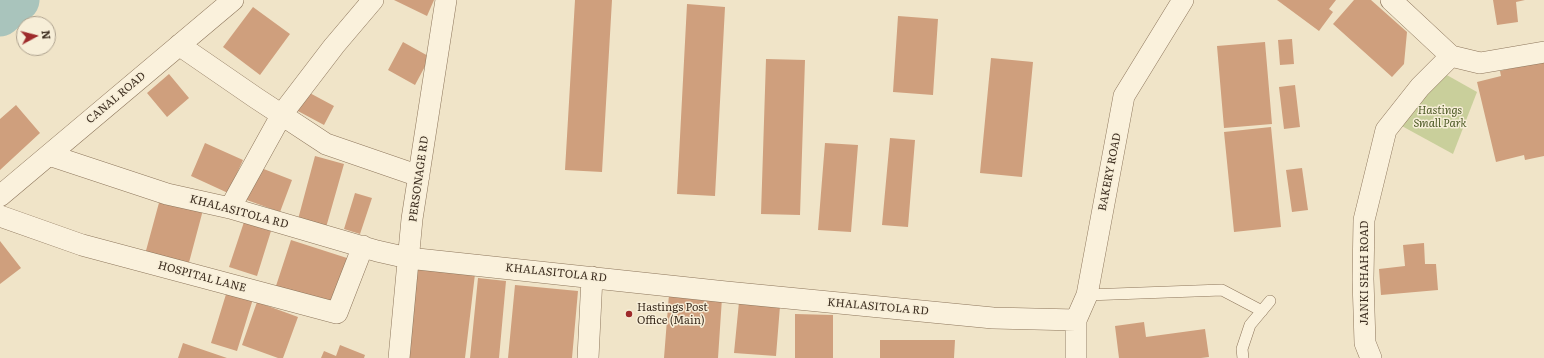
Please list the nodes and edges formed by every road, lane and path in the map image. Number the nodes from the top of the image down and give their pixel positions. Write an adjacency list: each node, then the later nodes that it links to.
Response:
1 (233, 0): 6 (street, CANAL ROAD)
2 (373, 0): 9 (street)
3 (446, 0): 11 (street, PERSONAGE RD)
4 (1183, 0): 18 (street, BAKERY ROAD)
5 (1391, 0): 8 (street)
6 (179, 45): 9 (street); 10 (street, CANAL ROAD)
7 (1544, 52): 8 (street)
8 (1451, 56): 26 (street, JANKI SHAH ROAD)
9 (282, 114): 11 (street); 13 (street)
10 (49, 155): 12 (street, CANAL ROAD); 13 (street, KHALASITOLA RD)
11 (419, 176): 16 (street, PERSONAGE RD)
12 (0, 196)
13 (230, 208): 15 (street, KHALASITOLA RD)
14 (0, 216): 15 (street, HOSPITAL LANE)
15 (363, 246): 16 (street, KHALASITOLA RD)
16 (408, 258): 17 (street, KHALASITOLA RD); 22 (street, PERSONAGE RD)
17 (592, 277): 21 (street, KHALASITOLA RD); 23 (street)
18 (1087, 295): 20 (lane); 21 (street, BAKERY ROAD)
19 (1270, 301): 20 (lane)
20 (1262, 311): 25 (lane)
21 (1076, 320): 24 (street, BAKERY ROAD)
22 (399, 358)
23 (588, 358)
24 (1076, 358)
25 (1243, 358)
26 (1371, 358)

